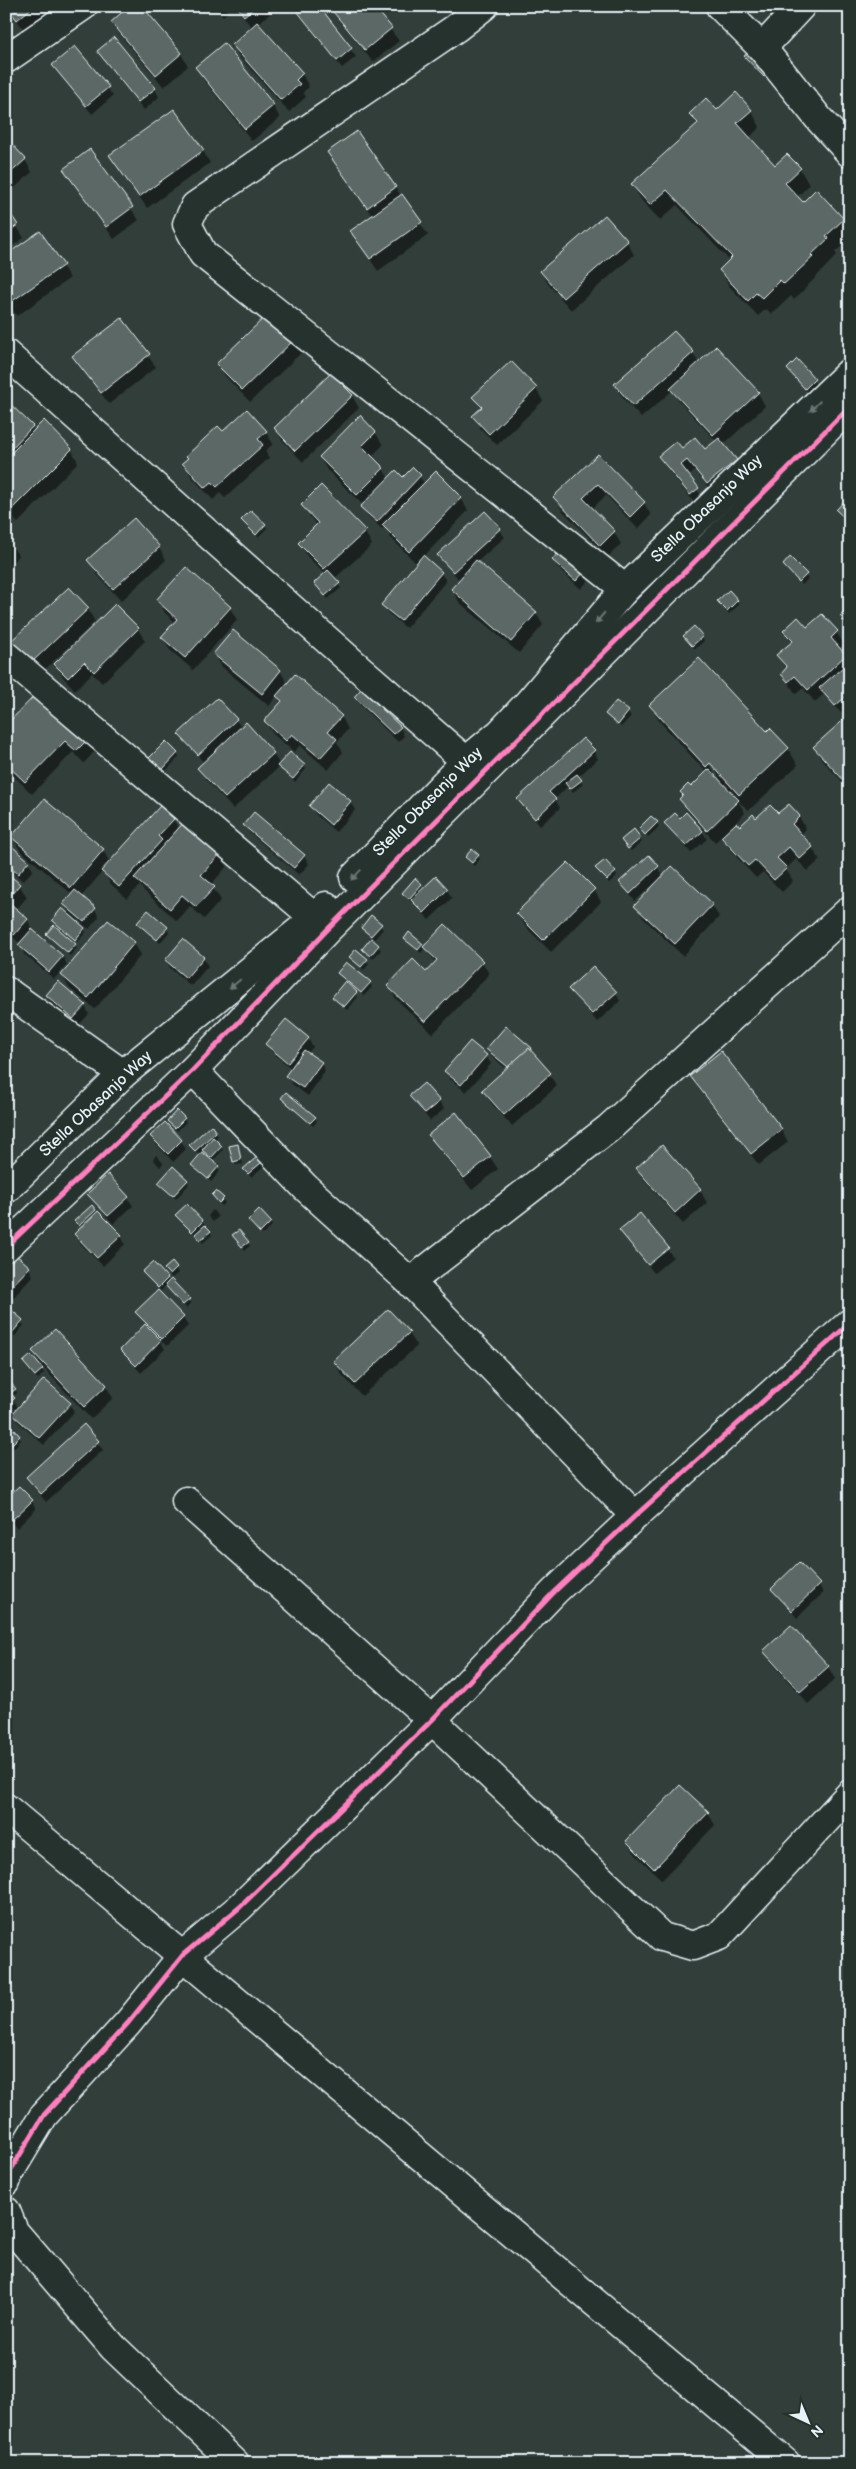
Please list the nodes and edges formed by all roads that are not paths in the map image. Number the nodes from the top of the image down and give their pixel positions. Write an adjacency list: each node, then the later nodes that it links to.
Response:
1 (83, 6): 6 (street)
2 (484, 6): 11 (street)
3 (720, 6): 5 (street)
4 (800, 6): 5 (street)
5 (762, 48): 7 (street)
6 (6, 59)
7 (850, 153)
8 (6, 354): 14 (street)
9 (850, 372): 11 (street, Stella Obasanjo Way, one-way to 11)
10 (850, 406): 13 (street)
11 (625, 589): 13 (street, Stella Obasanjo Way, one-way to 13)
12 (6, 656): 16 (street)
13 (520, 724): 14 (street, Stella Obasanjo Way); 18 (street)
14 (466, 761): 16 (street, Stella Obasanjo Way, one-way to 16)
15 (850, 910): 22 (street)
16 (316, 918): 19 (street, Stella Obasanjo Way, one-way to 19)
17 (6, 991): 19 (street)
18 (193, 1070): 21 (street); 22 (street)
19 (123, 1074): 20 (street, Stella Obasanjo Way)
20 (6, 1189)
21 (6, 1247)
22 (410, 1282): 25 (street)
23 (850, 1323): 25 (street)
24 (186, 1501): 26 (street)
25 (635, 1516): 26 (street)
26 (432, 1720): 27 (street); 29 (street)
27 (850, 1794)
28 (6, 1808): 29 (street)
29 (183, 1955): 30 (street); 33 (street)
30 (6, 2182)
31 (6, 2212): 32 (street)
32 (235, 2463)
33 (786, 2463)

